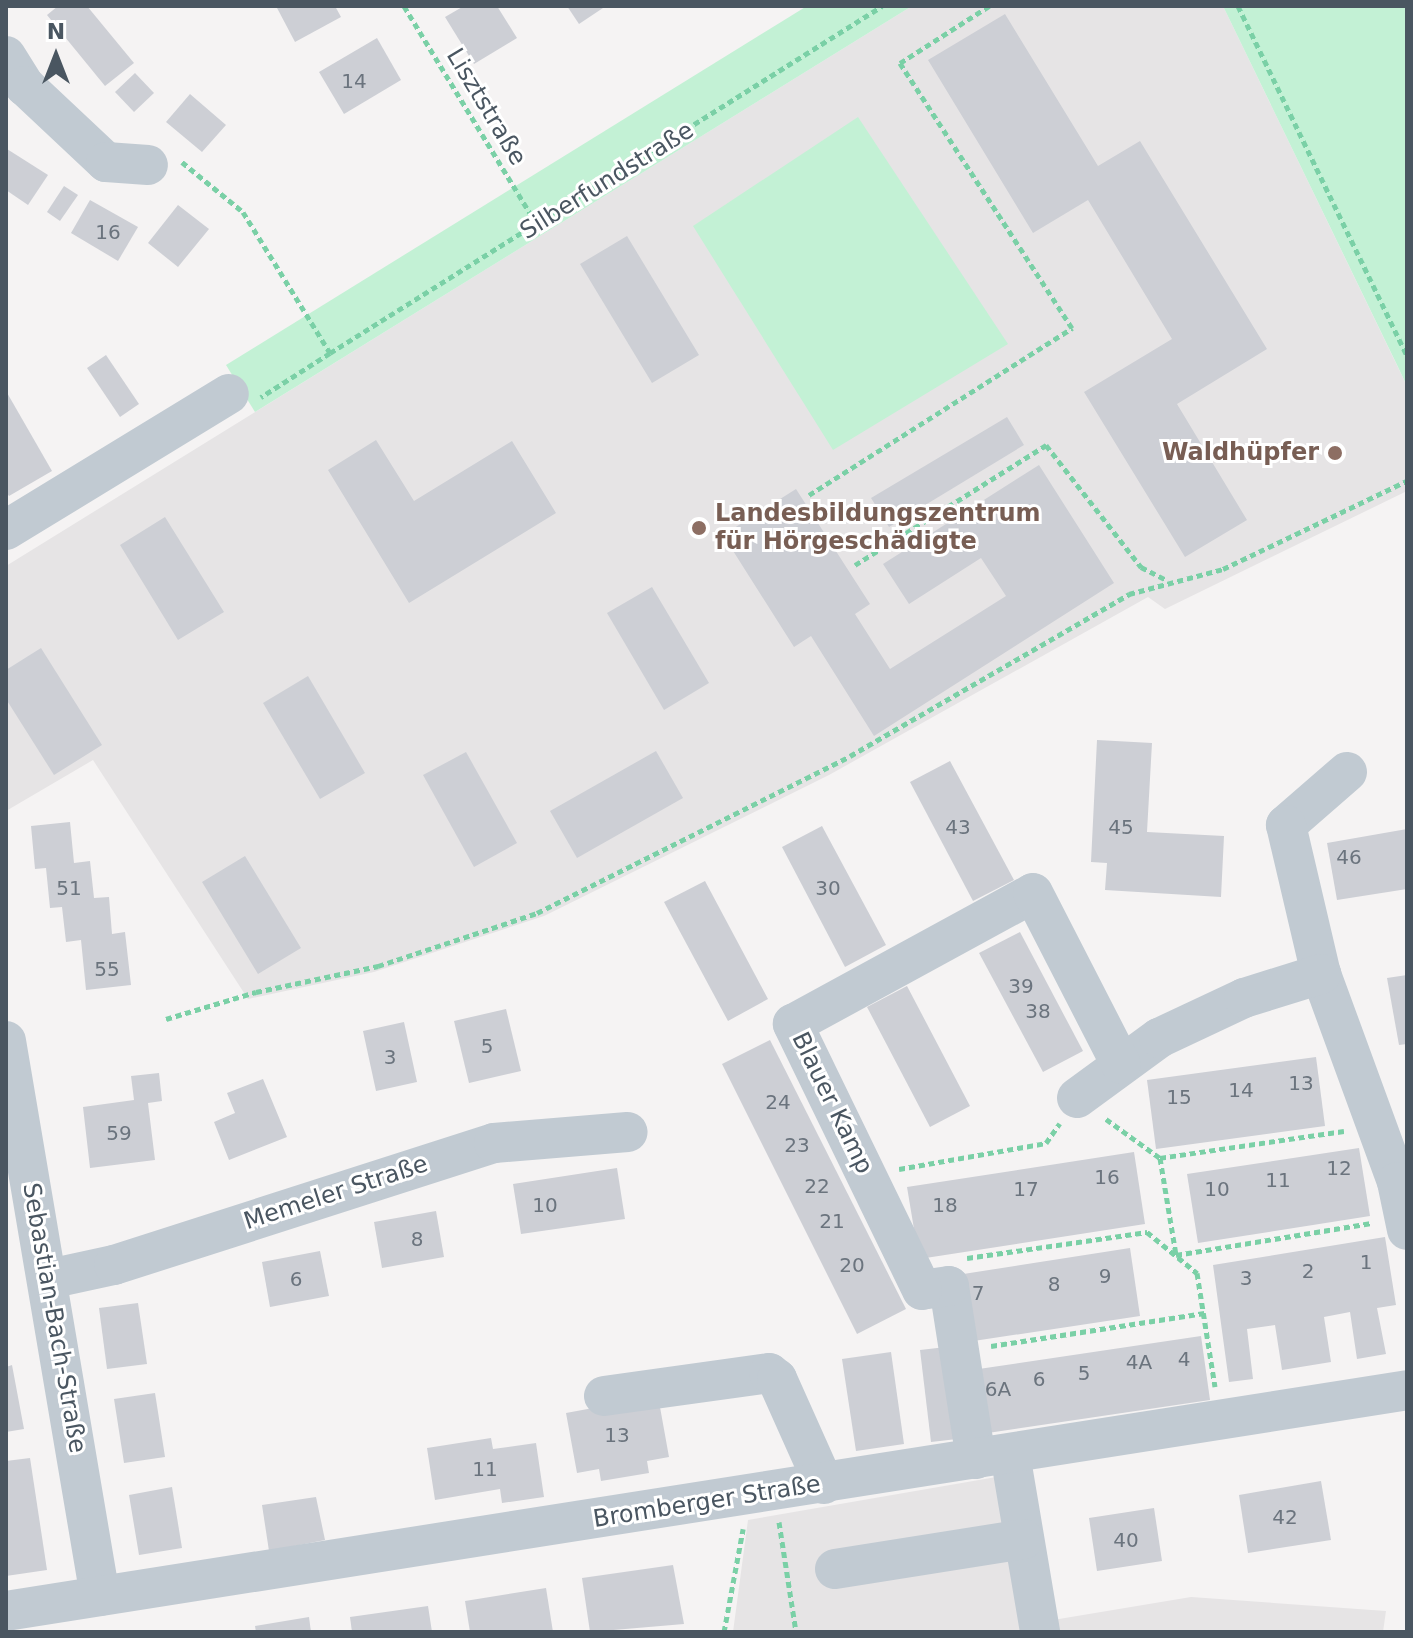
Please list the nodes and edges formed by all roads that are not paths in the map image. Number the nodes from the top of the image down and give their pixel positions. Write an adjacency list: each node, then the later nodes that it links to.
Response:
1 (6, 56): 2 (street)
2 (148, 165)
3 (241, 398): 4 (street)
4 (6, 530)
5 (1347, 772): 6 (street)
6 (1321, 974): 8 (street); 11 (street)
7 (6, 1041): 12 (street, Sebastian-Bach-Straße)
8 (1121, 1064): 9 (street); 15 (street, Blauer Kamp)
9 (1077, 1098)
10 (628, 1132): 12 (street, Memeler Straße)
11 (1406, 1224)
12 (49, 1279): 19 (street, Sebastian-Bach-Straße)
13 (1407, 1390): 15 (street, Bromberger Straße)
14 (604, 1396): 16 (street)
15 (993, 1456): 16 (street, Bromberger Straße); 17 (street, Blauer Kamp)
16 (824, 1484): 19 (street, Bromberger Straße)
17 (1024, 1539): 18 (street); 21 (street, Blauer Kamp)
18 (835, 1569)
19 (100, 1596): 20 (street, Bromberger Straße)
20 (6, 1611)
21 (1040, 1632)

